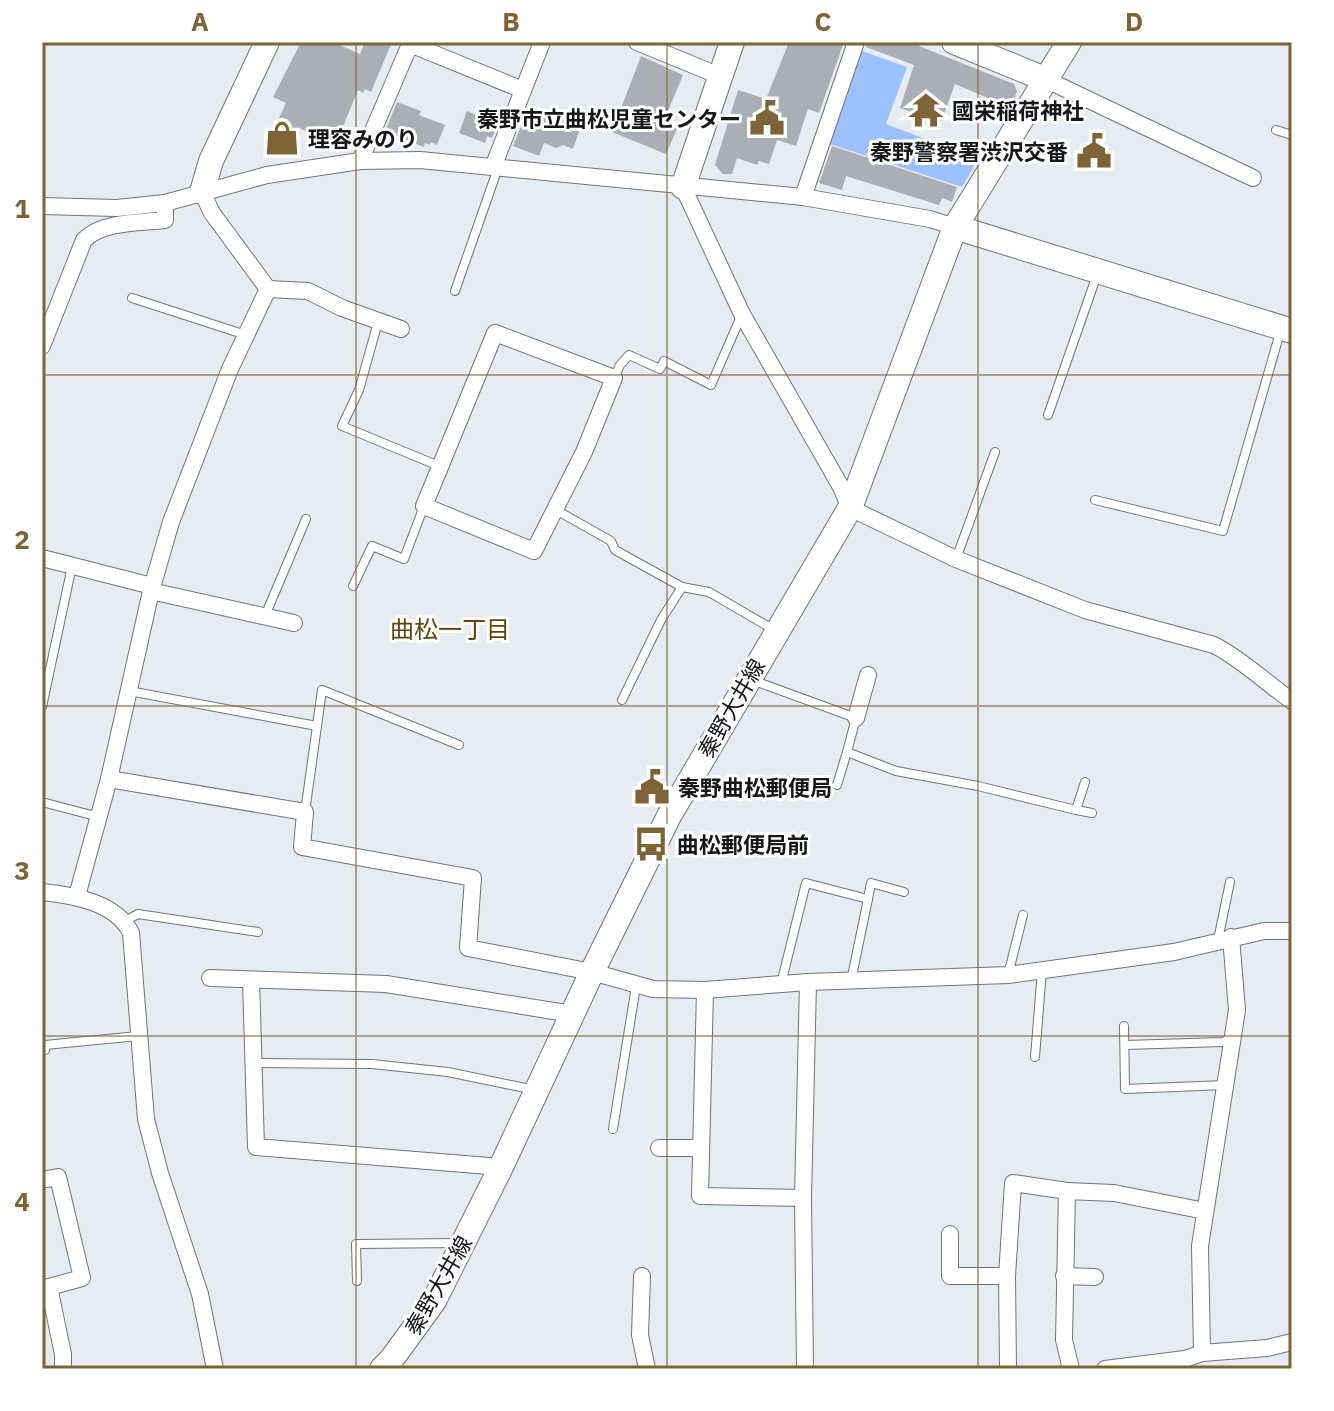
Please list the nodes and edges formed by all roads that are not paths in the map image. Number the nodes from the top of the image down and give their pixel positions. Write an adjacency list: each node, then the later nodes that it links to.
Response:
1 (267, 42): 18 (main road)
2 (542, 42): 11 (street)
3 (637, 42): 9 (street)
4 (732, 42): 9 (main road)
5 (856, 42): 19 (street)
6 (954, 42): 10 (main road)
7 (1069, 42): 10 (main road, 秦野大井線)
8 (410, 43): 11 (street); 14 (street)
9 (720, 76): 17 (main road)
10 (1045, 79): 16 (street); 22 (main road, 秦野大井線)
11 (523, 90): 15 (street)
12 (1276, 130): 13 (lane)
13 (1292, 135)
14 (360, 161): 15 (street); 18 (street)
15 (496, 168): 17 (street); 25 (lane)
16 (1253, 178)
17 (683, 187): 19 (street); 27 (street)
18 (202, 192): 20 (street); 24 (street)
19 (803, 197): 22 (street)
20 (165, 203): 21 (street); 32 (street)
21 (42, 206)
22 (955, 227): 23 (main road); 39 (main road, 秦野大井線)
23 (1098, 272): 30 (main road); 34 (lane)
24 (268, 289): 28 (street); 31 (street)
25 (455, 291)
26 (132, 298): 31 (lane)
27 (742, 314): 33 (lane); 39 (street)
28 (378, 322): 29 (street); 36 (lane)
29 (401, 329)
30 (1287, 329): 37 (lane)
31 (247, 335): 49 (street)
32 (44, 336)
33 (614, 378): 36 (street); 40 (street)
34 (1048, 415)
35 (995, 452): 44 (lane)
36 (439, 466): 38 (street)
37 (1095, 500)
38 (424, 506): 40 (street); 43 (lane)
39 (850, 508): 44 (street); 52 (main road, 秦野大井線)
40 (556, 510): 48 (lane)
41 (306, 519): 50 (lane)
42 (42, 558): 45 (street)
43 (404, 559): 46 (lane); 47 (lane)
44 (956, 559): 57 (street)
45 (72, 566): 49 (street); 58 (lane)
46 (399, 571)
47 (353, 586)
48 (682, 587): 52 (lane); 56 (lane)
49 (151, 588): 50 (street); 55 (street)
50 (265, 617): 51 (street)
51 (294, 623)
52 (776, 631): 54 (main road, 秦野大井線)
53 (868, 675): 59 (street)
54 (748, 679): 59 (lane); 84 (main road, 秦野大井線)
55 (129, 691): 60 (lane); 63 (street)
56 (622, 700)
57 (1292, 701)
58 (42, 707)
59 (856, 718): 62 (lane)
60 (317, 726): 61 (lane); 68 (lane)
61 (459, 745)
62 (847, 752): 65 (lane); 67 (lane)
63 (109, 779): 68 (street); 70 (street)
64 (1085, 782): 67 (lane)
65 (837, 785)
66 (42, 802): 70 (lane)
67 (1076, 810): 69 (lane)
68 (305, 812): 84 (street)
69 (1092, 813)
70 (99, 817): 76 (street)
71 (793, 881): 73 (lane)
72 (1230, 882): 82 (lane)
73 (806, 883): 77 (lane); 90 (lane)
74 (42, 892): 76 (street)
75 (904, 892): 77 (lane)
76 (77, 896): 79 (street)
77 (868, 899): 88 (lane)
78 (1023, 915): 85 (lane)
79 (125, 921): 81 (lane); 95 (street)
80 (1292, 931): 82 (street)
81 (258, 932)
82 (1225, 938): 83 (street); 96 (street)
83 (1042, 970): 85 (street); 99 (lane)
84 (592, 972): 91 (street); 93 (main road, 秦野大井線)
85 (1008, 975): 88 (street)
86 (210, 978): 87 (street)
87 (251, 980): 93 (street); 100 (street)
88 (851, 981): 89 (street)
89 (808, 982): 90 (street); 109 (street)
90 (781, 984): 92 (street)
91 (636, 986): 92 (street); 103 (lane)
92 (705, 990): 105 (street)
93 (572, 1014): 102 (main road, 秦野大井線)
94 (1124, 1026): 97 (lane)
95 (138, 1036): 98 (lane); 122 (street)
96 (1233, 1037): 97 (lane); 101 (street)
97 (1125, 1045): 101 (lane)
98 (45, 1050)
99 (1035, 1057)
100 (254, 1063): 102 (lane); 106 (street)
101 (1225, 1085): 110 (street)
102 (537, 1091): 106 (main road, 秦野大井線)
103 (613, 1129)
104 (659, 1148): 105 (street)
105 (701, 1148): 109 (street)
106 (501, 1167): 112 (main road, 秦野大井線)
107 (42, 1180): 121 (street)
108 (1067, 1191): 110 (street); 114 (street); 115 (street)
109 (803, 1198): 125 (street)
110 (1205, 1211): 119 (street)
111 (950, 1234): 114 (street)
112 (463, 1243): 117 (lane); 123 (main road, 秦野大井線)
113 (642, 1276): 124 (street)
114 (1007, 1276): 126 (street)
115 (1064, 1276): 116 (street); 127 (street)
116 (1095, 1277)
117 (357, 1281)
118 (1292, 1342): 119 (street)
119 (1202, 1353): 120 (street)
120 (1186, 1364): 128 (street)
121 (63, 1369)
122 (215, 1369)
123 (382, 1369)
124 (647, 1369)
125 (805, 1369)
126 (1008, 1369)
127 (1071, 1369)
128 (1105, 1369)

